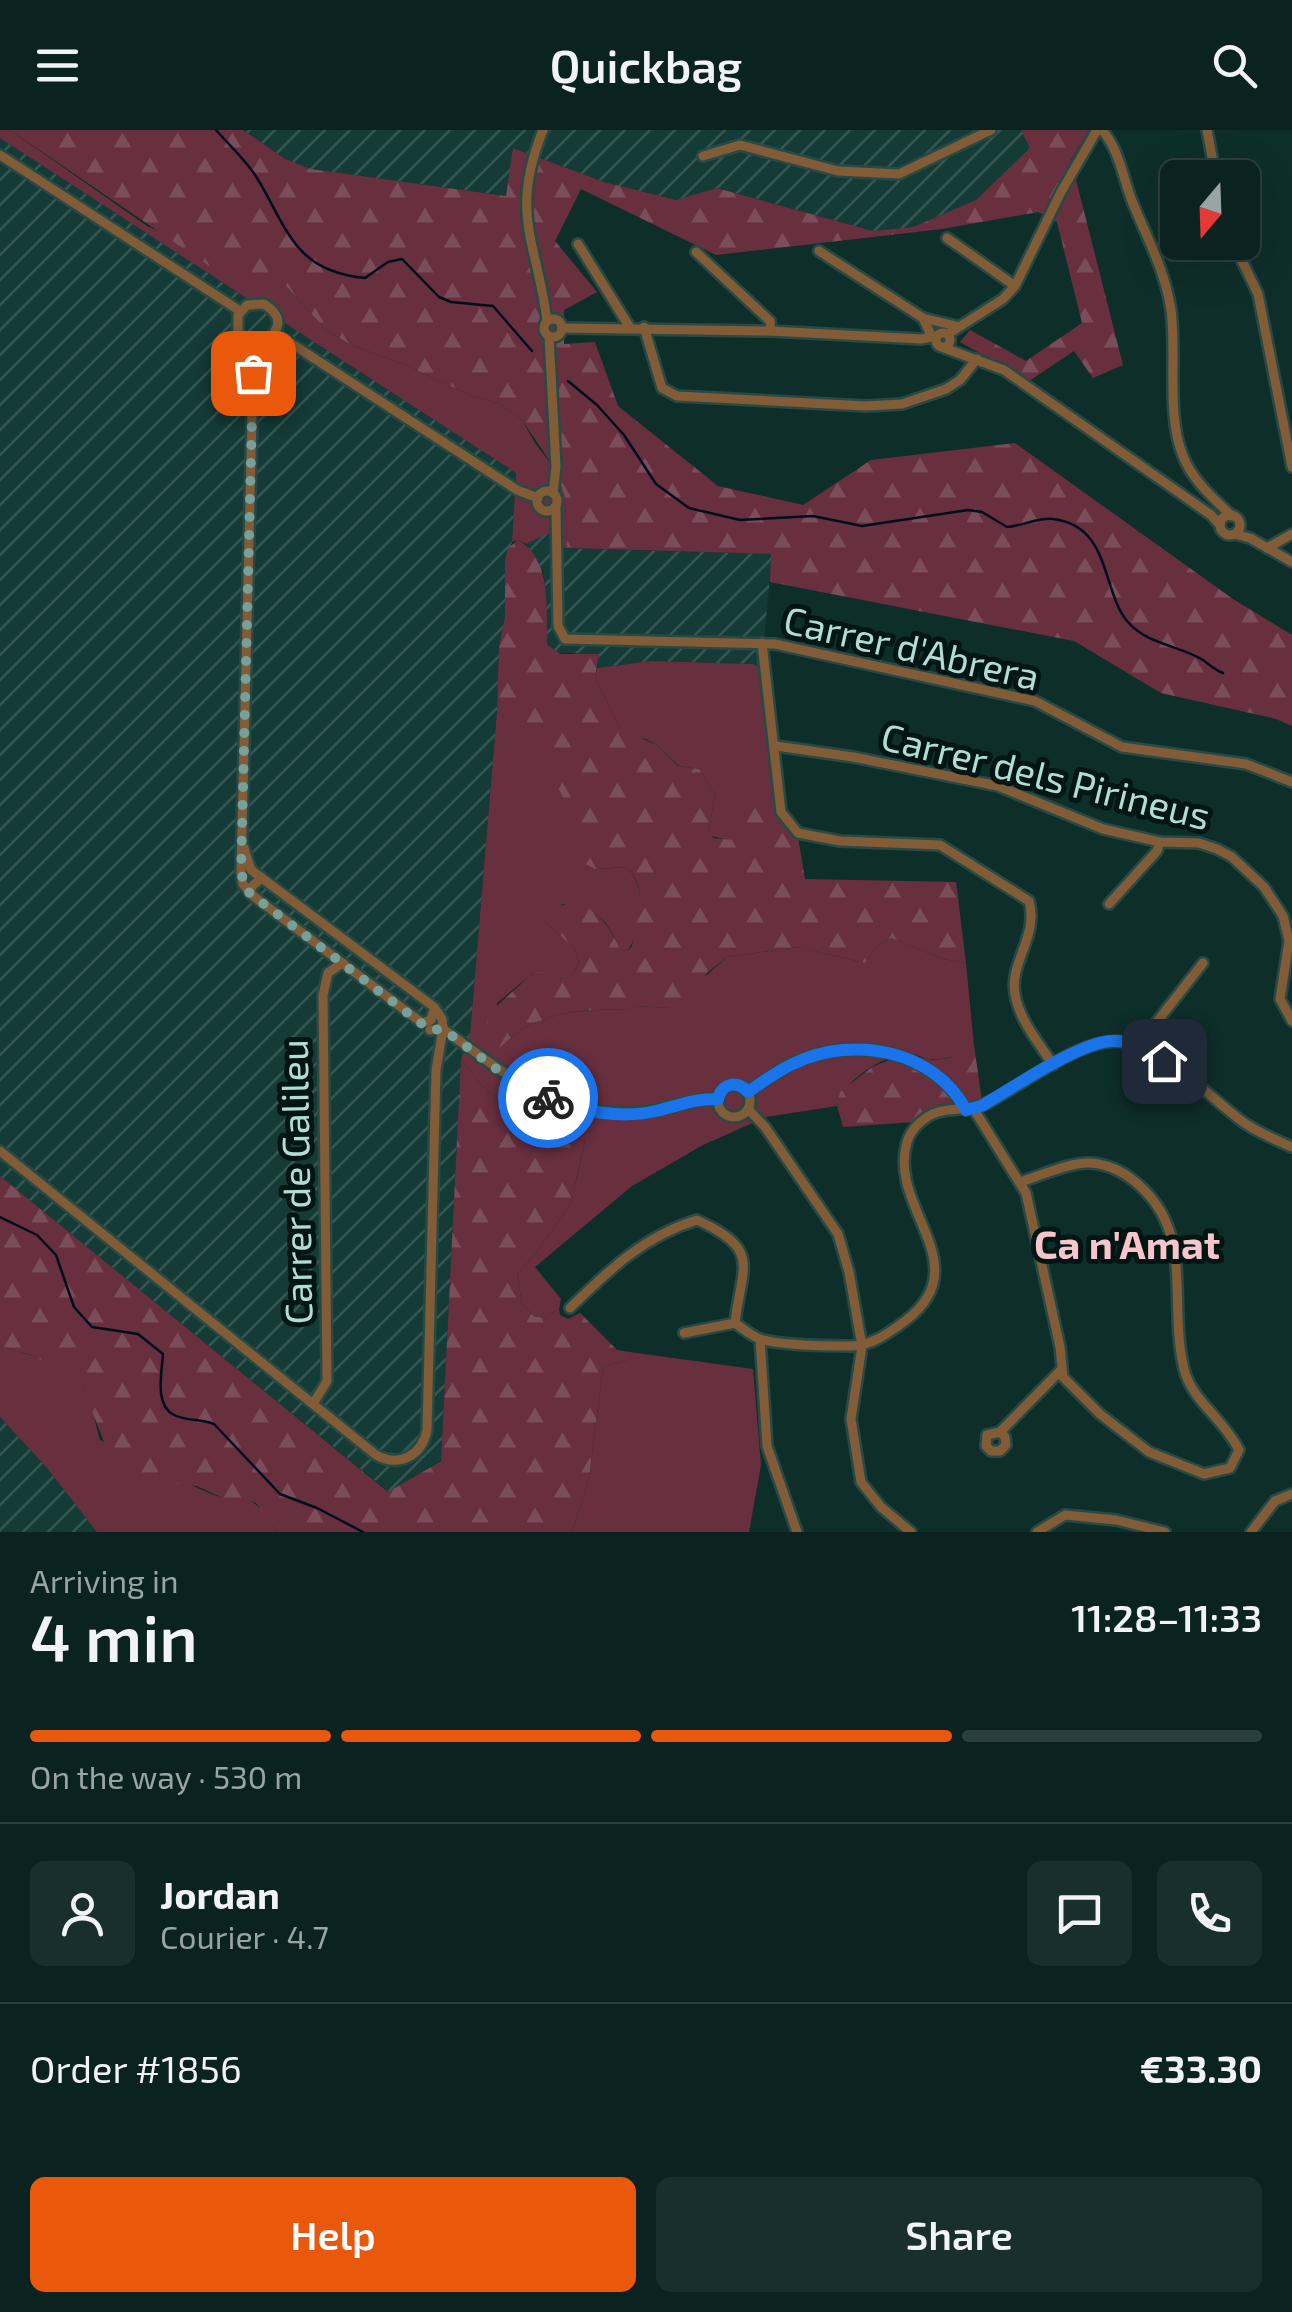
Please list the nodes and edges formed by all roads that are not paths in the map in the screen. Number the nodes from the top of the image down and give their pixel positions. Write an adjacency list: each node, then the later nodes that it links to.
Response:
1 (543, 130): 18 (street)
2 (992, 130): 6 (street)
3 (1100, 130): 13 (street); 30 (street)
4 (1207, 130): 7 (street)
5 (0, 155): 14 (street)
6 (703, 156)
7 (1213, 160)
8 (946, 238): 13 (street)
9 (578, 244): 16 (street)
10 (819, 251): 15 (street)
11 (696, 252): 19 (street)
12 (1242, 260): 26 (street)
13 (1015, 286): 21 (street)
14 (240, 311): 20 (street); 22 (street)
15 (923, 318): 21 (street); 21 (street)
16 (629, 326): 17 (street); 18 (street)
17 (644, 327): 19 (street); 24 (street)
18 (554, 328): 27 (street)
19 (770, 330): 21 (street)
20 (275, 333): 23 (street); 28 (street)
21 (941, 338): 24 (street)
22 (248, 342): 23 (street); 25 (street)
23 (265, 342): 25 (street)
24 (977, 359): 30 (street)
25 (253, 373): 40 (street)
26 (1292, 466)
27 (550, 492): 28 (street); 29 (street)
28 (539, 503): 29 (street); 33 (street)
29 (556, 507): 33 (street)
30 (1226, 519): 31 (street); 31 (street)
31 (1237, 529): 34 (street)
32 (1292, 534): 34 (street)
33 (556, 543): 36 (street, Carrer d'Abrera)
34 (1267, 548): 35 (street)
35 (1292, 562)
36 (762, 643): 37 (street); 38 (street, Carrer d'Abrera)
37 (776, 746): 39 (street, Carrer dels Pirineus); 52 (street)
38 (1292, 782)
39 (1160, 842): 43 (street); 47 (street, Carrer dels Pirineus)
40 (244, 848): 41 (street); 42 (street)
41 (262, 878): 42 (street); 46 (street)
42 (251, 894): 44 (street)
43 (1109, 904)
44 (342, 963): 48 (street); 66 (street, Carrer de Galileu)
45 (1203, 963): 51 (street)
46 (434, 1007): 48 (street); 49 (street)
47 (1292, 1021)
48 (426, 1027): 49 (street); 50 (street)
49 (443, 1029): 50 (street); 54 (street)
50 (438, 1048): 66 (street)
51 (1142, 1048): 52 (street); 57 (street)
52 (1053, 1066): 56 (street)
53 (748, 1092): 54 (street); 55 (street); 56 (street)
54 (718, 1099): 55 (street)
55 (748, 1109): 64 (street)
56 (969, 1109): 59 (street); 64 (street)
57 (1292, 1147)
58 (0, 1151): 66 (street)
59 (1020, 1182): 65 (street); 65 (street)
60 (570, 1308): 61 (street)
61 (734, 1323): 62 (street); 63 (street)
62 (684, 1333)
63 (760, 1339): 64 (street); 69 (street)
64 (862, 1346): 70 (street)
65 (1062, 1369): 67 (street)
66 (313, 1404)
67 (1000, 1432)
68 (1292, 1494): 73 (street)
69 (797, 1532)
70 (911, 1532)
71 (1037, 1532): 72 (street)
72 (1165, 1532)
73 (1251, 1532)

